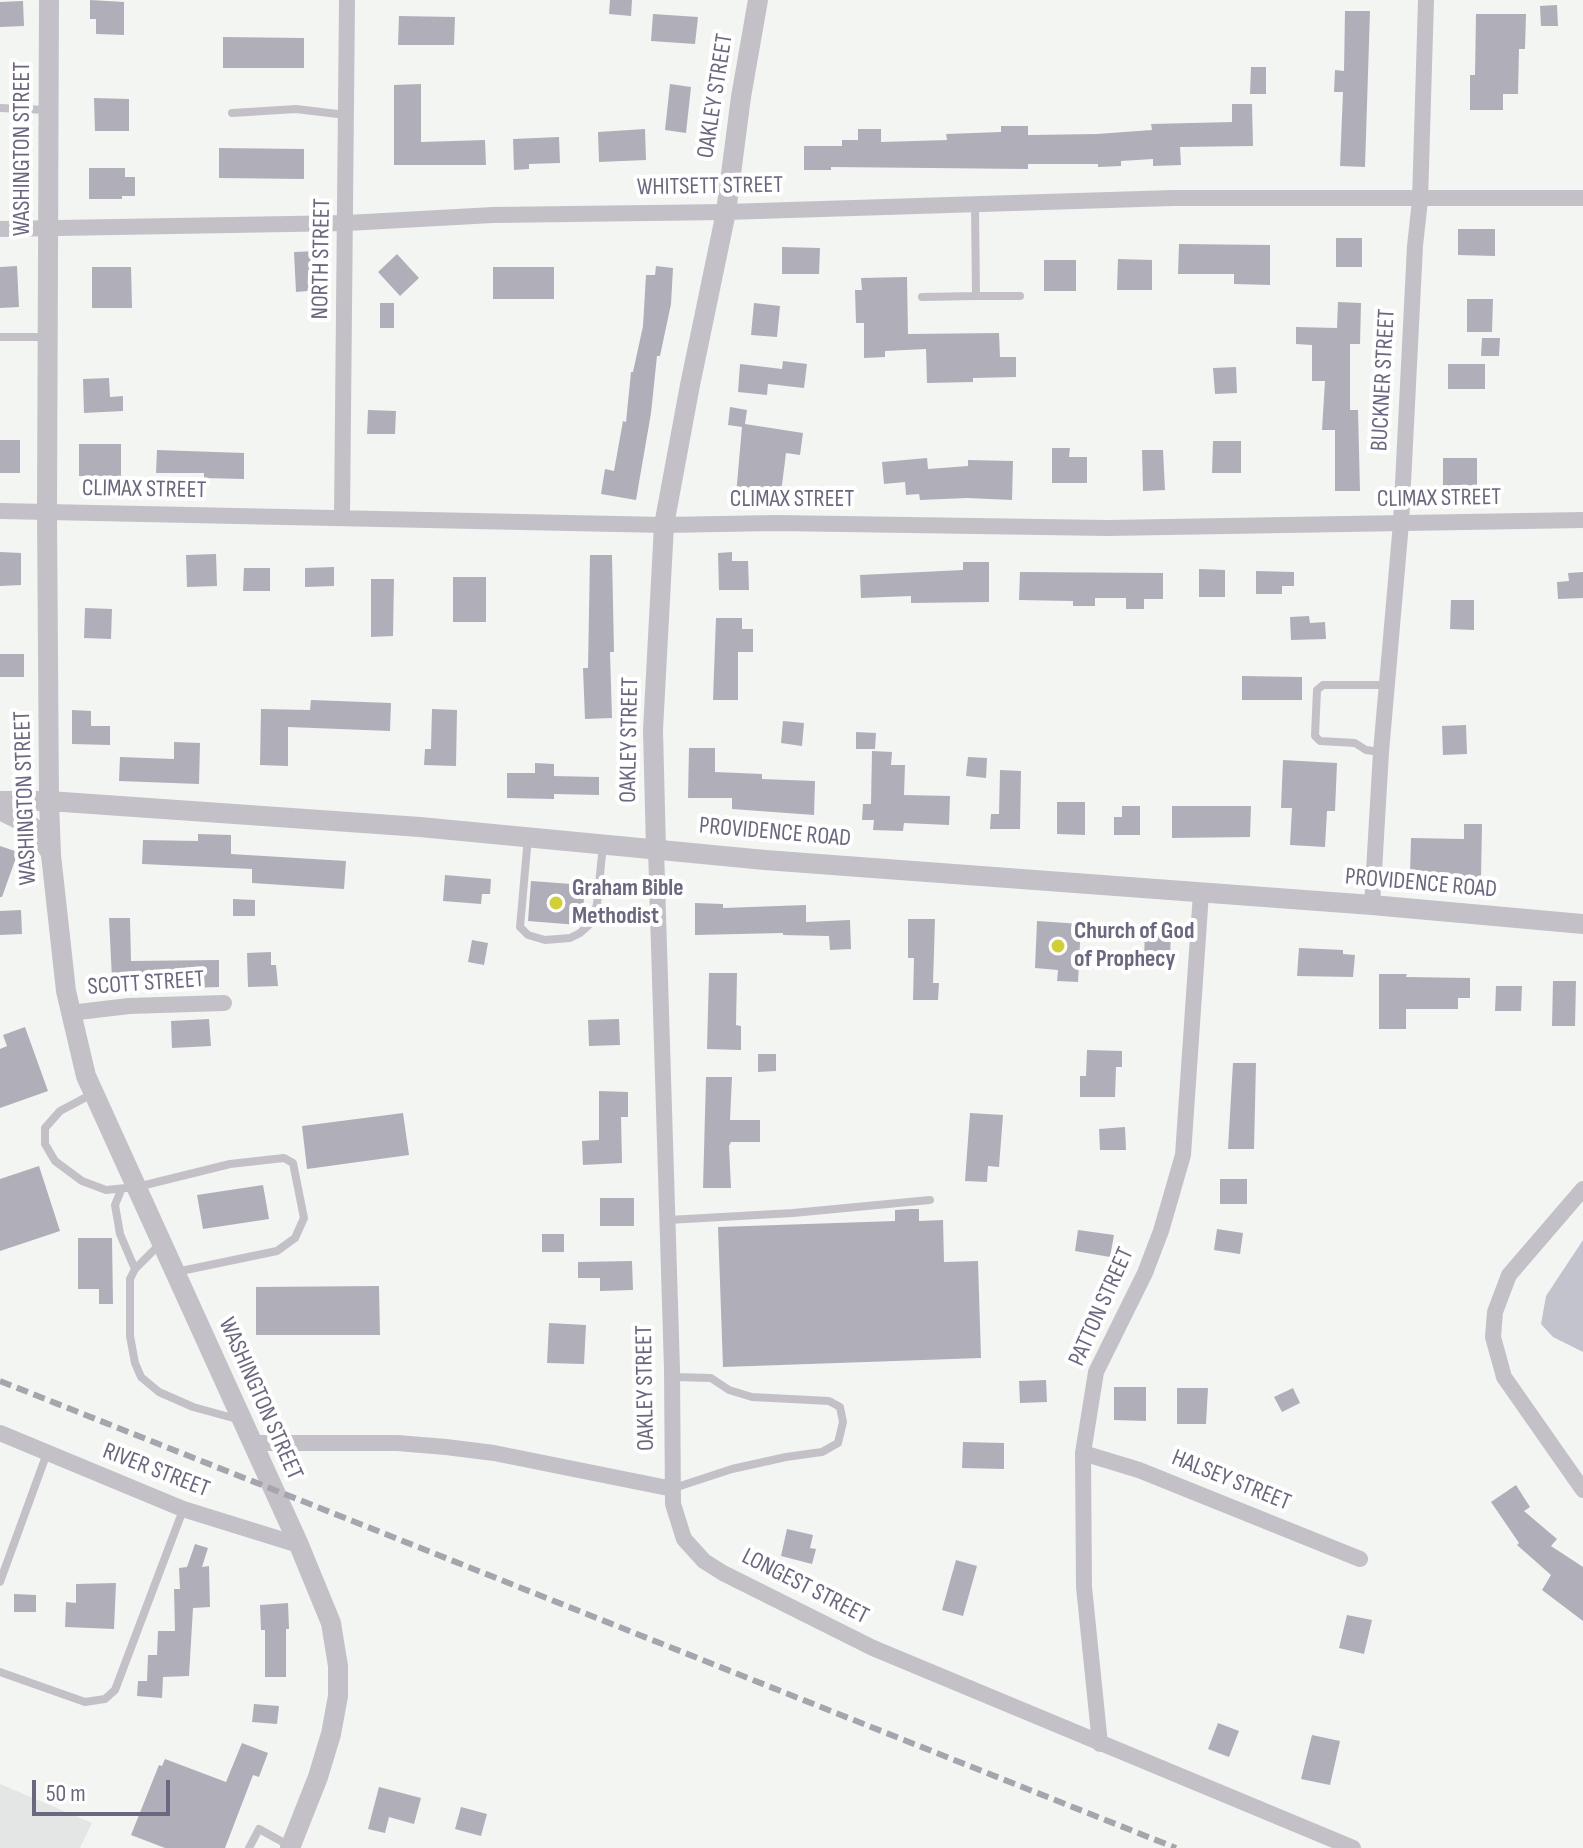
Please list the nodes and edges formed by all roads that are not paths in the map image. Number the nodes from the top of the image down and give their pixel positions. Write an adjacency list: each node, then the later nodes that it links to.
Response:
1 (49, 0): 6 (street, WASHINGTON STREET)
2 (347, 0): 8 (street, NORTH STREET)
3 (758, 0): 12 (street, OAKLEY STREET)
4 (1426, 0): 10 (street, BUCKNER STREET)
5 (0, 108): 6 (lane)
6 (48, 110): 14 (street, WASHINGTON STREET)
7 (232, 113): 8 (lane)
8 (347, 115): 13 (street, NORTH STREET)
9 (1583, 198): 10 (street, WHITSETT STREET)
10 (1420, 200): 11 (street, WHITSETT STREET); 25 (street, BUCKNER STREET)
11 (975, 205): 12 (street, WHITSETT STREET); 16 (lane)
12 (726, 212): 13 (street, WHITSETT STREET); 26 (street, OAKLEY STREET)
13 (347, 223): 14 (street, WHITSETT STREET); 23 (street, NORTH STREET)
14 (50, 226): 15 (street, WHITSETT STREET); 20 (street, WASHINGTON STREET)
15 (0, 229)
16 (976, 296): 17 (lane); 18 (lane)
17 (1020, 296)
18 (922, 297)
19 (0, 337): 20 (lane)
20 (49, 337): 22 (street, WASHINGTON STREET)
21 (0, 511): 22 (street, CLIMAX STREET)
22 (47, 512): 23 (street, CLIMAX STREET); 30 (street, WASHINGTON STREET)
23 (342, 518): 26 (street, CLIMAX STREET)
24 (1583, 520): 25 (street, CLIMAX STREET)
25 (1401, 523): 26 (street, CLIMAX STREET); 27 (street, BUCKNER STREET)
26 (664, 525): 34 (street, OAKLEY STREET)
27 (1386, 685): 28 (street, BUCKNER STREET); 28 (lane)
28 (1381, 752): 37 (street, BUCKNER STREET)
29 (0, 801): 30 (street, PROVIDENCE ROAD)
30 (49, 801): 32 (street, PROVIDENCE ROAD); 35 (street, WASHINGTON STREET)
31 (0, 810): 35 (street)
32 (528, 837): 33 (street, PROVIDENCE ROAD); 33 (lane)
33 (603, 844): 34 (street, PROVIDENCE ROAD)
34 (656, 849): 36 (street, PROVIDENCE ROAD); 45 (street, OAKLEY STREET)
35 (51, 855): 40 (street, WASHINGTON STREET)
36 (1201, 893): 37 (street, PROVIDENCE ROAD); 54 (street, PATTON STREET)
37 (1372, 905): 38 (street, PROVIDENCE ROAD)
38 (1583, 924)
39 (224, 1003): 40 (street, SCOTT STREET)
40 (70, 1013): 41 (street, WASHINGTON STREET)
41 (94, 1093): 42 (street, WASHINGTON STREET); 42 (lane)
42 (129, 1188): 46 (street, WASHINGTON STREET); 47 (lane); 48 (lane)
43 (1583, 1189): 56 (street)
44 (930, 1200): 45 (lane)
45 (667, 1220): 49 (street, OAKLEY STREET)
46 (162, 1242): 47 (lane); 48 (street, WASHINGTON STREET)
47 (135, 1269): 50 (lane)
48 (175, 1273): 50 (street, WASHINGTON STREET)
49 (673, 1377): 55 (street, OAKLEY STREET); 55 (lane)
50 (242, 1420): 52 (street, WASHINGTON STREET)
51 (0, 1433): 53 (street, RIVER STREET)
52 (253, 1443): 55 (street); 58 (street, WASHINGTON STREET)
53 (47, 1453): 57 (street, RIVER STREET); 60 (lane)
54 (1083, 1453): 59 (street, HALSEY STREET); 62 (street, PATTON STREET)
55 (673, 1489): 62 (street, LONGEST STREET)
56 (1583, 1490)
57 (183, 1509): 58 (street, RIVER STREET); 61 (lane)
58 (299, 1545): 63 (street, WASHINGTON STREET)
59 (1360, 1559)
60 (0, 1582)
61 (0, 1672)
62 (1100, 1744): 65 (street, LONGEST STREET)
63 (291, 1847): 64 (lane)
64 (249, 1848)
65 (1353, 1848)

